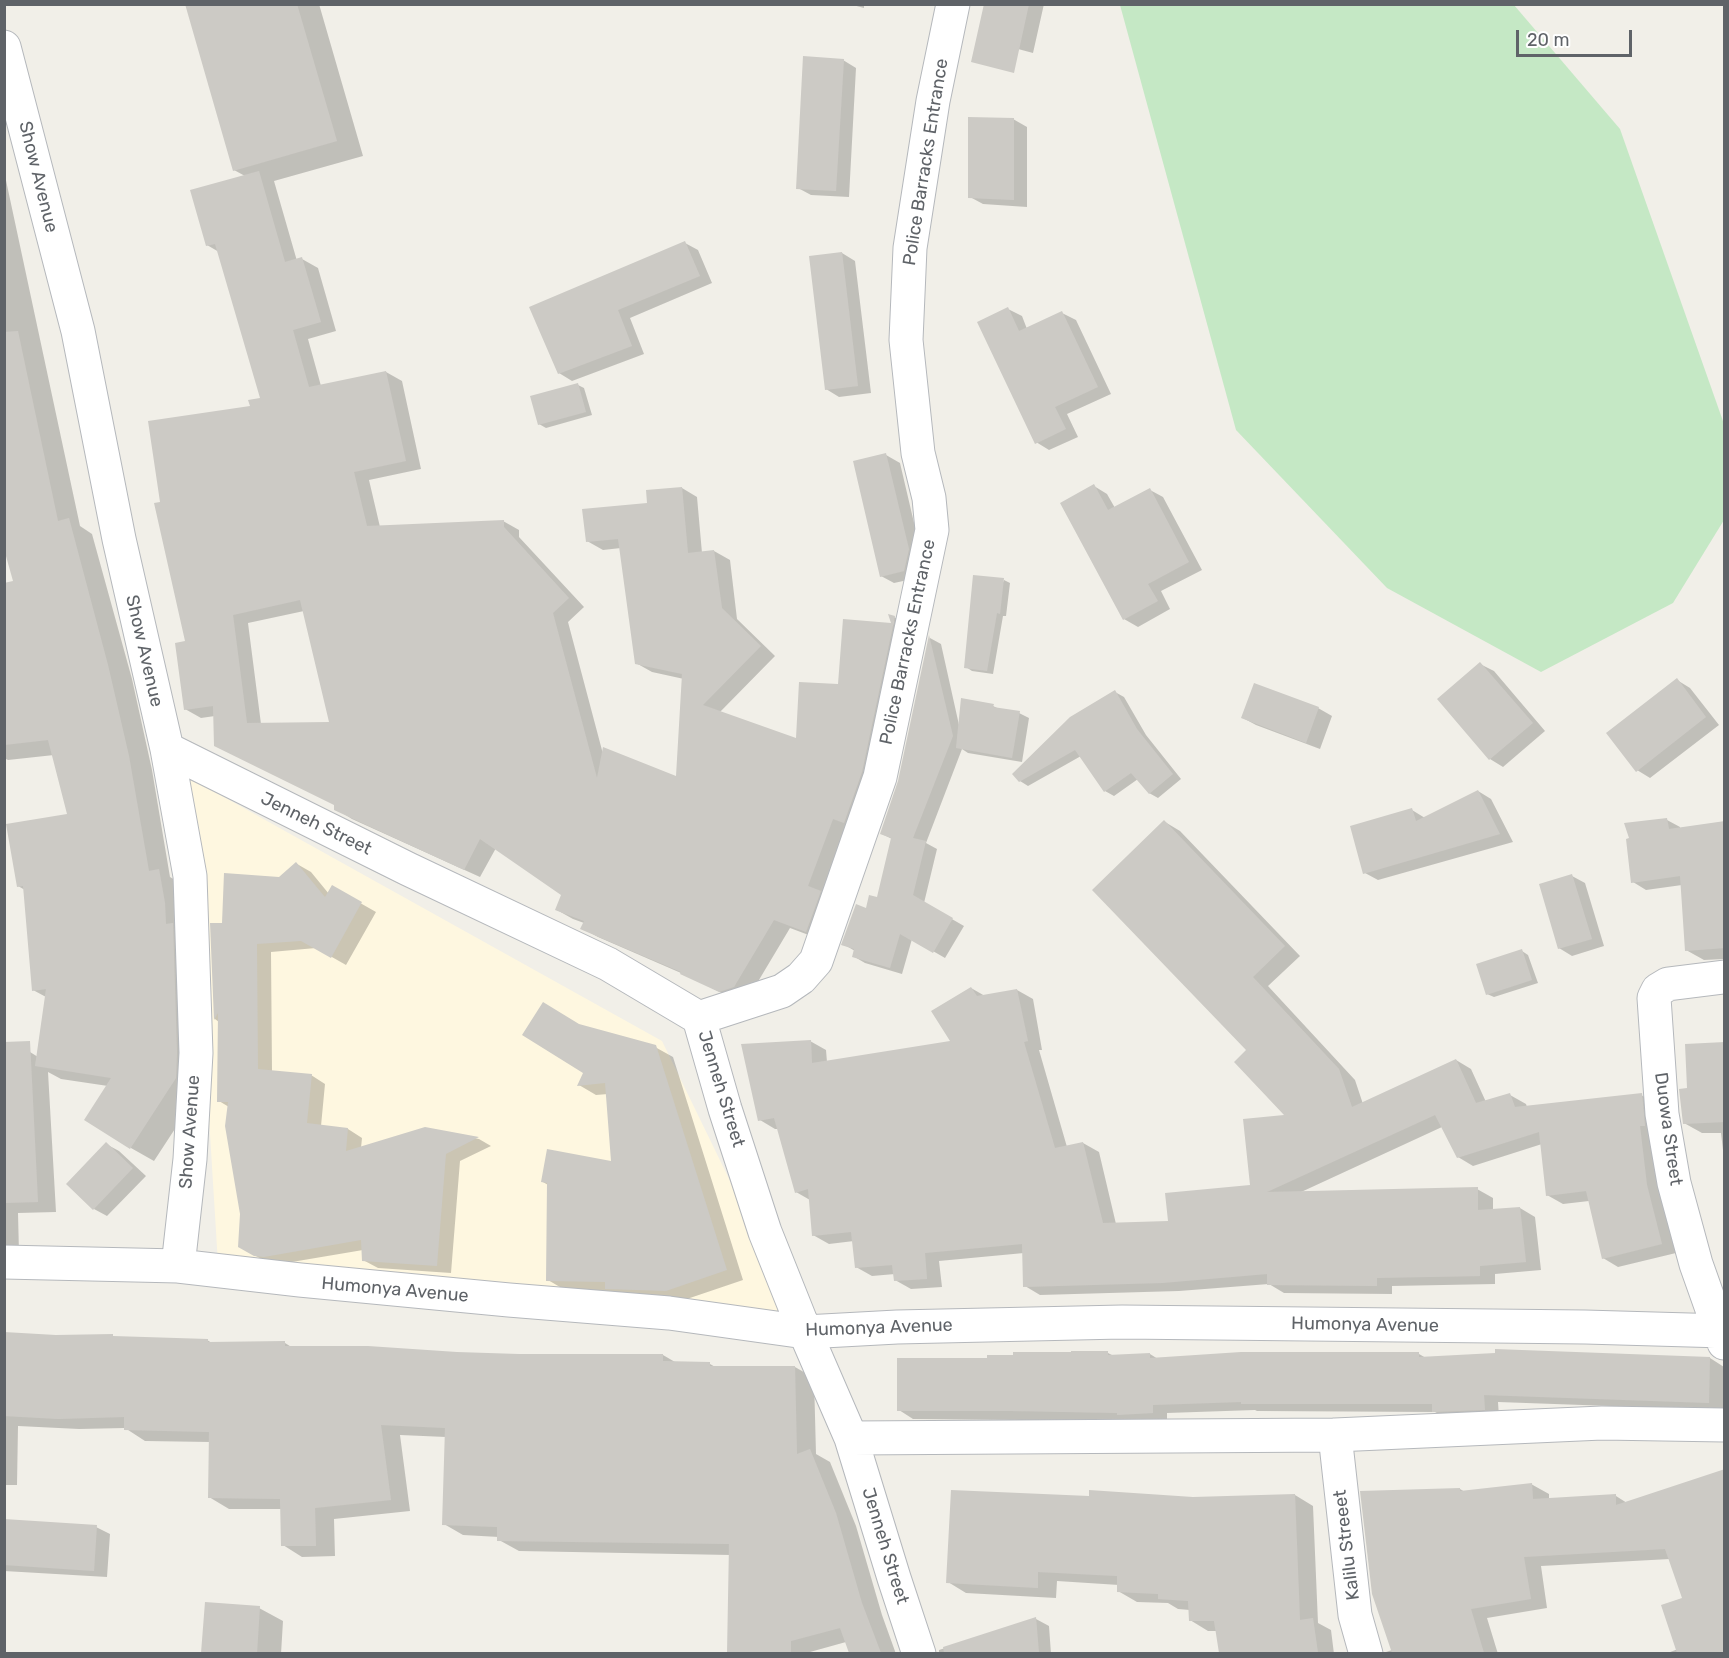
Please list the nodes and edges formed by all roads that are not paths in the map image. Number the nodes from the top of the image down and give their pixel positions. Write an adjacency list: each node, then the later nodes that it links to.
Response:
1 (953, 4): 5 (street, Police Barracks Entrance)
2 (4, 47): 3 (street, Show Avenue)
3 (167, 749): 5 (street, Jenneh Street); 7 (street, Show Avenue)
4 (1725, 977): 9 (street, Duowa Street)
5 (699, 1018): 8 (street, Jenneh Street)
6 (4, 1262): 7 (street, Humonya Avenue)
7 (178, 1266): 8 (street, Humonya Avenue)
8 (805, 1332): 9 (street, Humonya Avenue); 12 (street, Jenneh Street)
9 (1723, 1335)
10 (1725, 1425): 11 (street)
11 (1335, 1435): 12 (street); 14 (street, Kalilu Streeet)
12 (851, 1438): 13 (street, Jenneh Street)
13 (919, 1653)
14 (1366, 1653)

